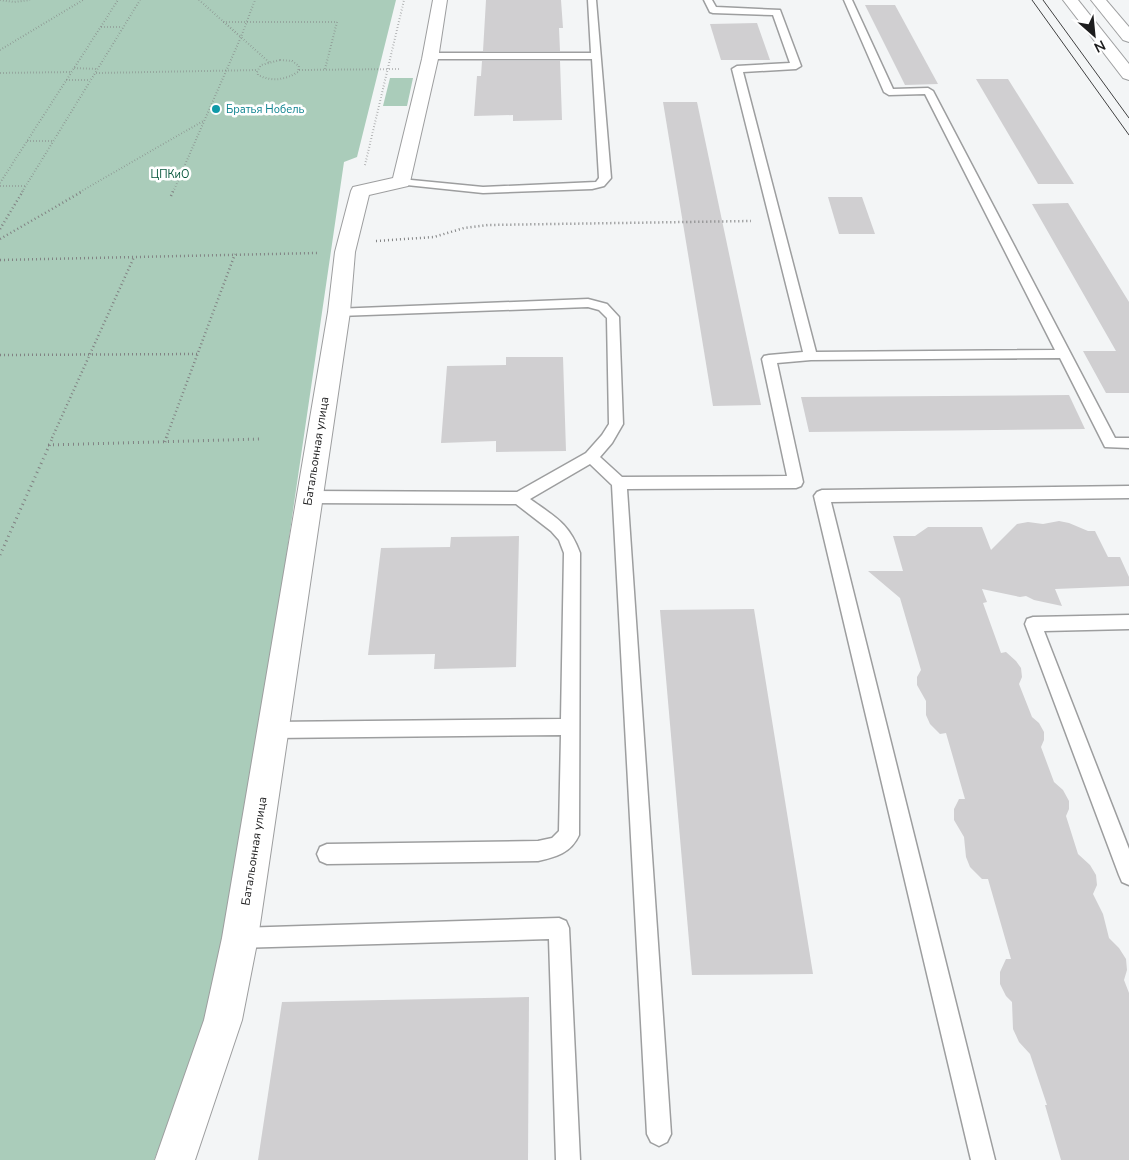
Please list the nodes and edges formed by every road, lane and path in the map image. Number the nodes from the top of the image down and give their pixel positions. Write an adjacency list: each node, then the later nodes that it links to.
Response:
1 (0, 0): 16 (path)
2 (15, 0): 16 (path)
3 (30, 0): 16 (path)
4 (83, 0): 23 (path)
5 (118, 0): 20 (path)
6 (140, 0): 19 (path)
7 (199, 0): 17 (path)
8 (255, 0): 18 (path)
9 (404, 0): 30 (path)
10 (440, 0): 26 (street)
11 (592, 0): 24 (lane)
12 (708, 0): 48 (lane)
13 (848, 0): 57 (lane)
14 (1070, 0): 37 (street)
15 (1098, 0): 22 (street)
16 (12, 2)
17 (223, 22): 18 (path); 21 (path)
18 (245, 23): 21 (path); 29 (path)
19 (123, 27): 20 (path); 28 (path)
20 (100, 28): 27 (path)
21 (241, 37): 25 (path); 31 (path)
22 (1129, 37)
23 (0, 50)
24 (597, 56): 26 (lane); 43 (lane)
25 (269, 62): 32 (path); 33 (path)
26 (429, 62): 30 (path); 43 (street)
27 (74, 68): 28 (path); 34 (path)
28 (98, 69): 35 (path)
29 (325, 69): 30 (path); 33 (path)
30 (387, 69): 46 (path)
31 (225, 70): 32 (path); 35 (path); 40 (path)
32 (258, 70): 33 (path)
33 (299, 70)
34 (72, 72): 36 (path); 38 (path)
35 (95, 73): 39 (path)
36 (0, 74)
37 (1129, 75)
38 (66, 80): 39 (path); 41 (path)
39 (91, 80): 42 (path)
40 (203, 121): 47 (path); 50 (path)
41 (27, 141): 42 (path); 44 (path)
42 (54, 141): 45 (path)
43 (401, 182): 46 (street)
44 (0, 184): 45 (path)
45 (26, 186): 49 (path)
46 (360, 191): 51 (street, Батальонная улица)
47 (170, 196)
48 (775, 221): 51 (path); 60 (lane)
49 (0, 229)
50 (0, 239)
51 (346, 252): 52 (path); 55 (street, Батальонная улица)
52 (235, 254): 53 (path); 56 (path)
53 (134, 256): 54 (path); 58 (path)
54 (0, 260)
55 (339, 312): 65 (lane); 68 (street, Батальонная улица)
56 (198, 354): 58 (path); 62 (path)
57 (1064, 354): 60 (lane); 63 (lane)
58 (89, 355): 59 (path); 64 (path)
59 (0, 356)
60 (811, 356): 66 (lane)
61 (262, 439): 62 (path)
62 (165, 442): 64 (path)
63 (1129, 443)
64 (48, 445): 70 (path)
65 (591, 457): 66 (lane); 69 (lane)
66 (619, 483): 77 (lane)
67 (1129, 492): 80 (lane)
68 (308, 497): 69 (lane); 73 (street, Батальонная улица)
69 (519, 498): 72 (lane)
70 (0, 555)
71 (1129, 622): 75 (lane)
72 (570, 727): 73 (lane); 74 (lane)
73 (272, 730): 76 (street, Батальонная улица)
74 (327, 854)
75 (1129, 875)
76 (240, 938): 78 (street, Батальонная улица); 79 (lane)
77 (659, 1134)
78 (174, 1160)
79 (568, 1160)
80 (983, 1160)

